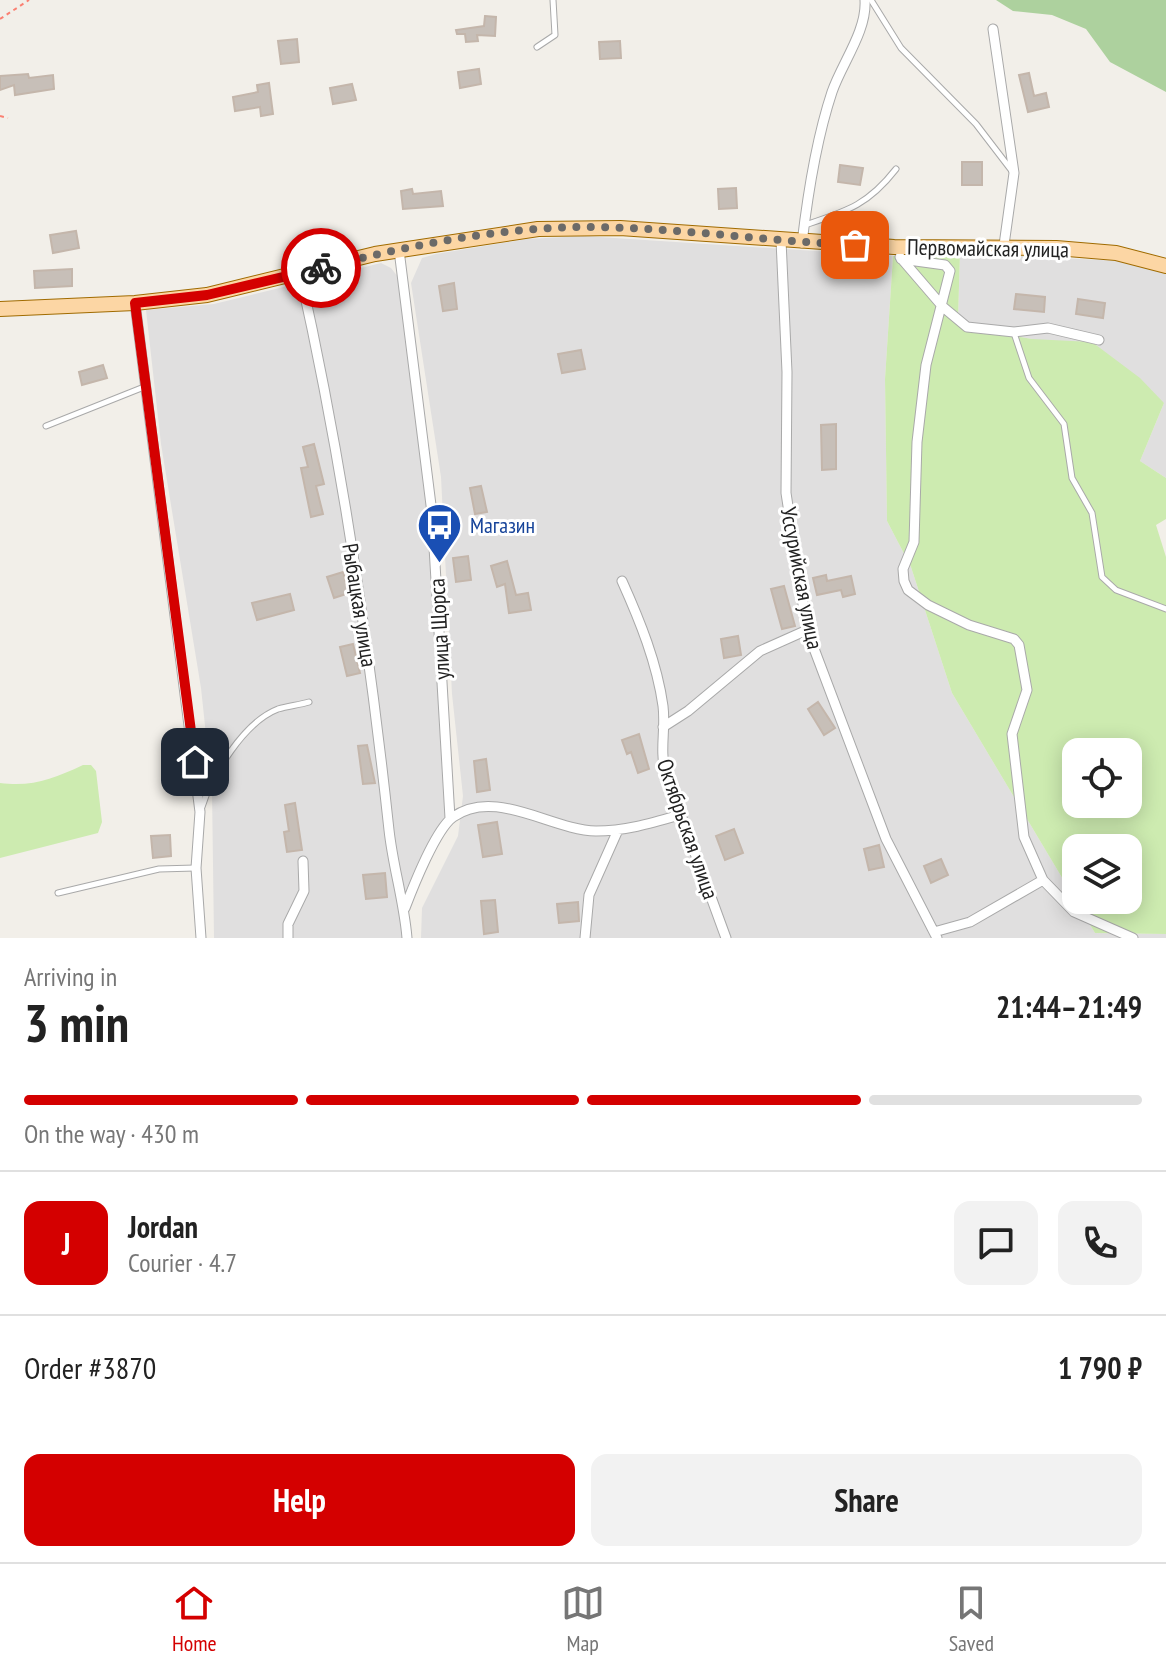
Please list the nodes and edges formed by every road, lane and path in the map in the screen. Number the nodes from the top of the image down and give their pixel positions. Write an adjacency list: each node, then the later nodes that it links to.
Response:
1 (29, 0): 5 (path)
2 (553, 0): 7 (lane)
3 (865, 0): 12 (street)
4 (871, 0): 11 (lane)
5 (0, 19)
6 (993, 29): 11 (street)
7 (537, 47)
8 (0, 116): 9 (path)
9 (8, 118)
10 (896, 169): 12 (lane)
11 (1014, 173): 15 (street)
12 (804, 225): 14 (street)
13 (781, 240): 14 (main road, Первомайская улица); 16 (main road, Первомайская улица); 29 (street, Уссурийская улица)
14 (802, 243): 17 (main road, Первомайская улица)
15 (1004, 245): 17 (main road, Первомайская улица); 18 (main road, Первомайская улица)
16 (399, 250): 19 (main road, Первомайская улица); 34 (street, улица Щорса)
17 (898, 253): 21 (street); 21 (street)
18 (1166, 266)
19 (300, 273): 20 (main road, Первомайская улица); 40 (street, Рыбацкая улица)
20 (135, 303): 22 (main road, Первомайская улица); 25 (street)
21 (943, 307): 23 (street); 38 (street)
22 (0, 309)
23 (1014, 332): 24 (street); 28 (lane)
24 (1099, 340)
25 (145, 387): 26 (lane); 32 (street)
26 (46, 426)
27 (622, 581): 31 (street, Октябрьская улица)
28 (1166, 609)
29 (807, 630): 31 (street); 41 (street, Уссурийская улица)
30 (309, 702): 32 (lane)
31 (663, 727): 33 (street, Октябрьская улица)
32 (200, 812): 37 (street)
33 (680, 815): 35 (street); 46 (street, Октябрьская улица)
34 (450, 818): 35 (street); 40 (street)
35 (618, 830): 45 (street)
36 (303, 861): 43 (street)
37 (196, 868): 39 (lane); 42 (street)
38 (1043, 880): 41 (street); 47 (street)
39 (58, 893)
40 (405, 908): 44 (street, Рыбацкая улица)
41 (936, 935)
42 (201, 938)
43 (288, 938)
44 (407, 938)
45 (585, 938)
46 (726, 938)
47 (1133, 938)

